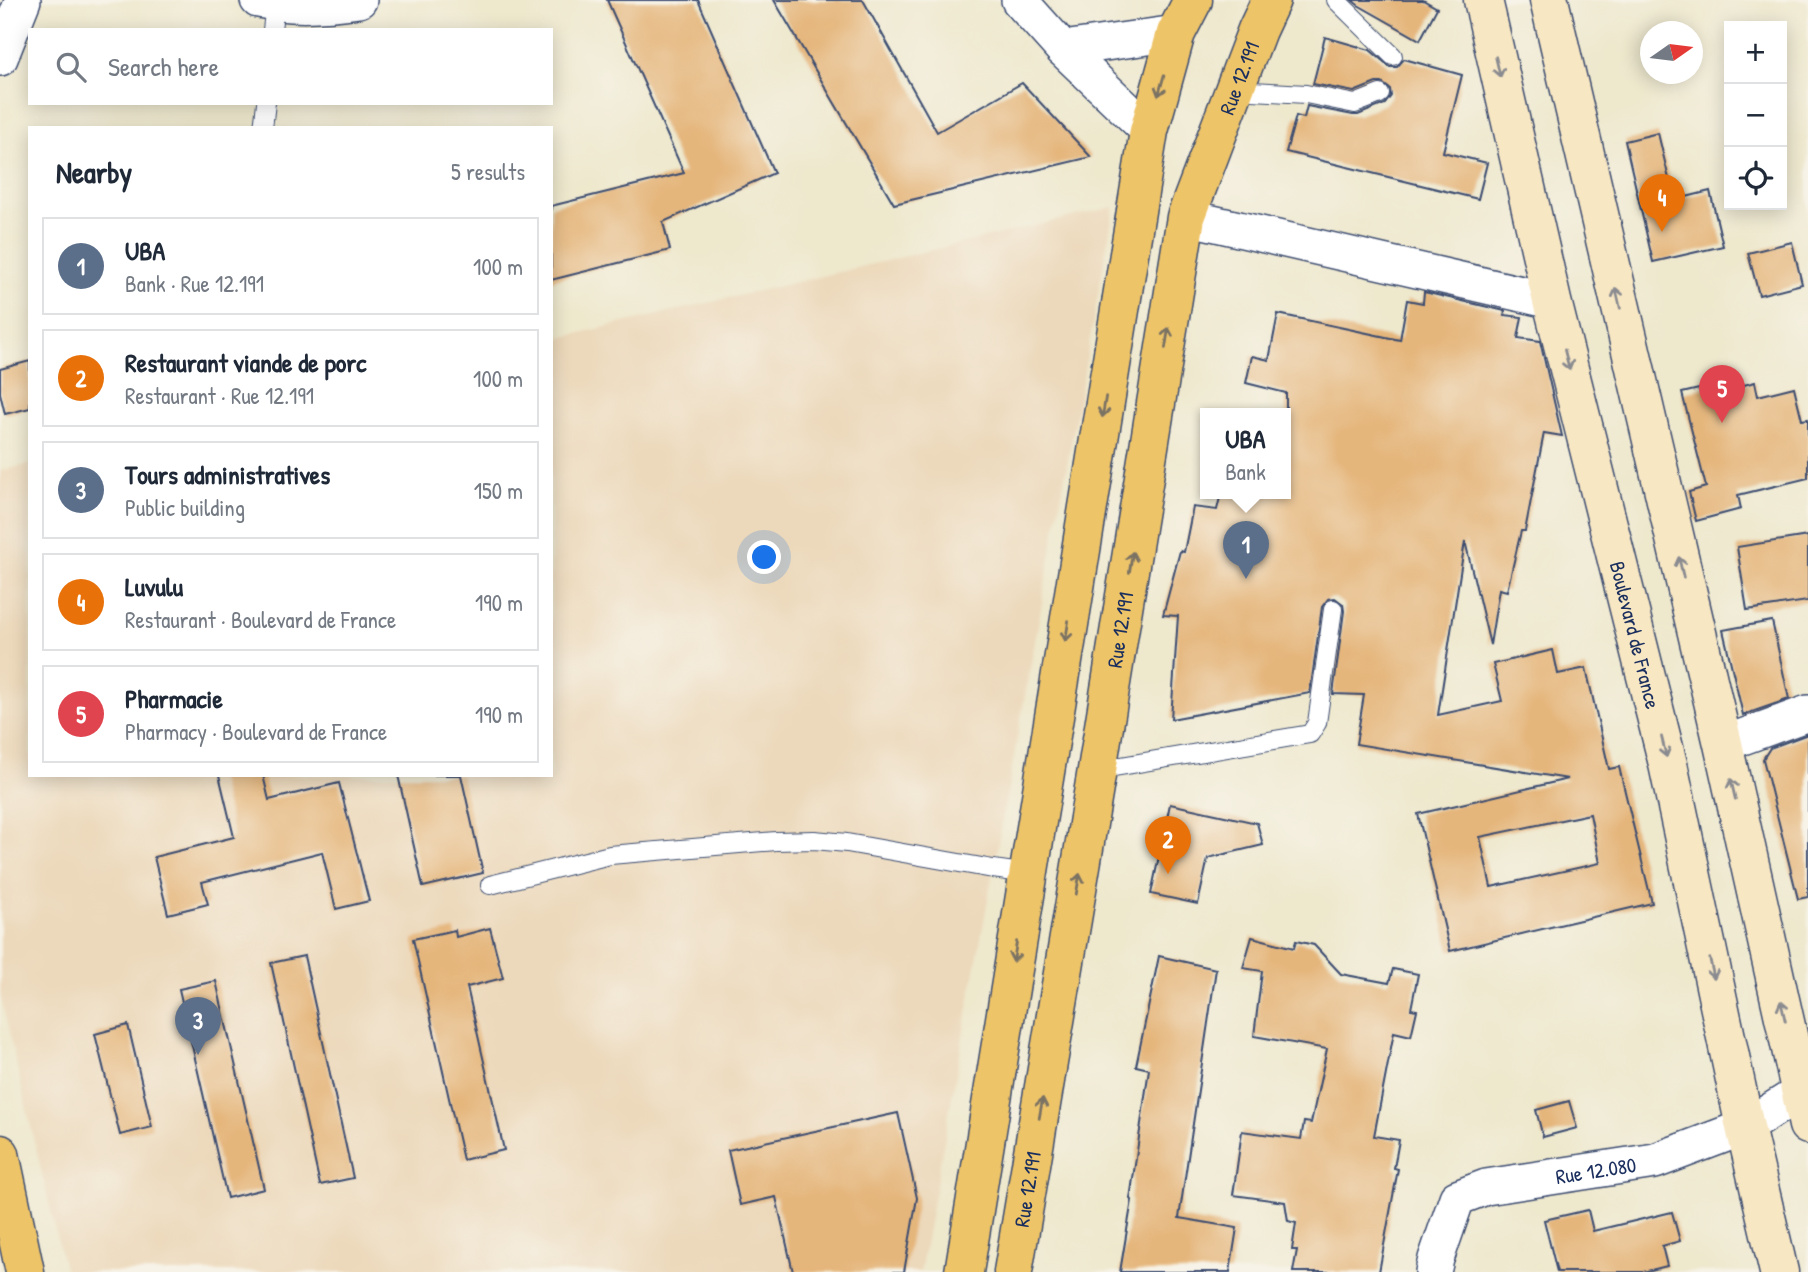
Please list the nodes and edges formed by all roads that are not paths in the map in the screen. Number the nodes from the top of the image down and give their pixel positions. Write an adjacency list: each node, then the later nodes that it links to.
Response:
1 (23, 0): 13 (street)
2 (359, 0): 9 (street)
3 (1019, 0): 11 (street)
4 (1193, 0): 10 (main road)
5 (1271, 0): 14 (main road, Rue 12.191)
6 (1336, 0): 12 (lane)
7 (1483, 0): 20 (street, Boulevard de France, one-way to 20)
8 (1549, 0): 23 (street, one-way to 8)
9 (268, 11)
10 (1176, 33): 11 (street); 18 (main road, one-way to 18)
11 (1063, 49): 18 (street)
12 (1393, 56)
13 (0, 58)
14 (1234, 90): 15 (lane); 19 (main road, Rue 12.191)
15 (1380, 94)
16 (265, 105): 17 (lane)
17 (263, 126)
18 (1149, 131): 25 (main road, one-way to 25)
19 (1186, 217): 20 (street); 24 (main road, Rue 12.191, one-way to 19)
20 (1552, 301): 28 (street, Boulevard de France, one-way to 28)
21 (1332, 610): 24 (lane)
22 (1808, 713): 23 (street)
23 (1723, 744): 27 (street, one-way to 23)
24 (1097, 770): 32 (main road, Rue 12.191, one-way to 24)
25 (1028, 874): 26 (lane); 31 (main road, one-way to 31)
26 (490, 885)
27 (1804, 1109): 28 (street, Rue 12.080)
28 (1745, 1126): 33 (street, Rue 12.080); 34 (street, Boulevard de France)
29 (0, 1154): 30 (main road)
30 (25, 1272)
31 (964, 1272)
32 (1013, 1272)
33 (1433, 1272)
34 (1779, 1272)

